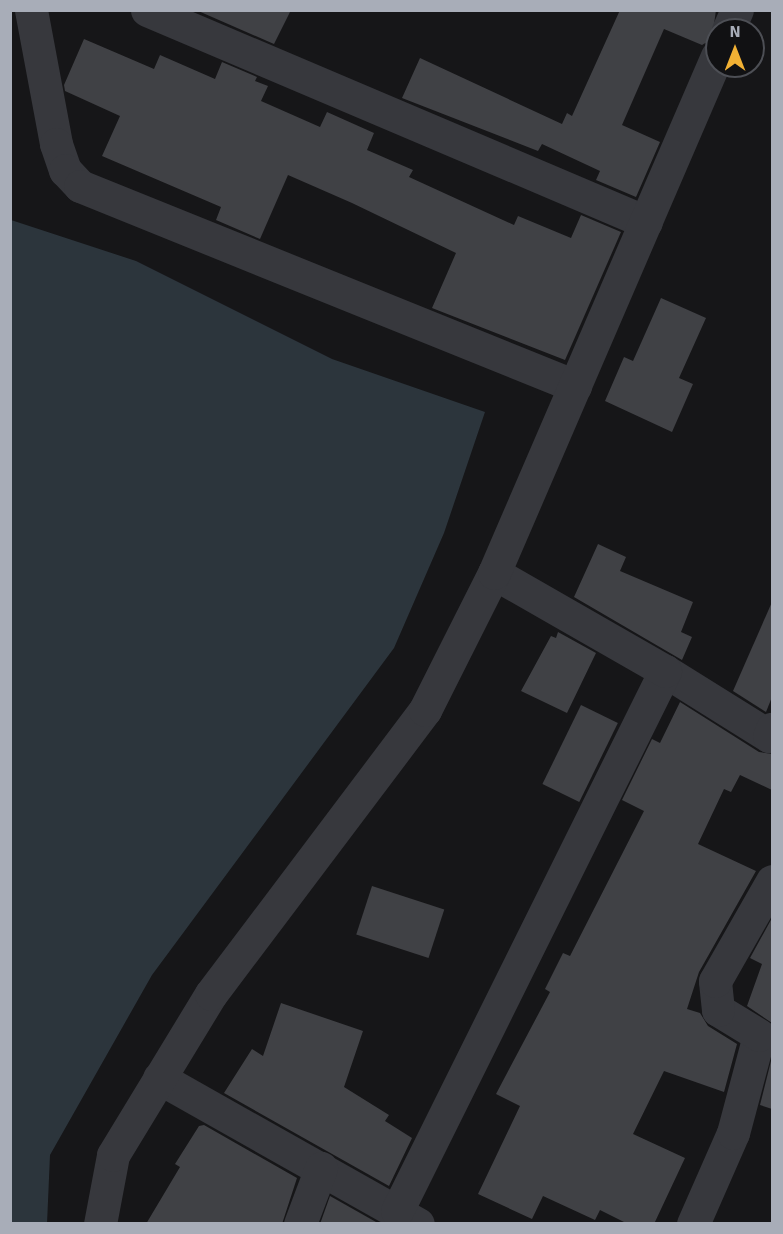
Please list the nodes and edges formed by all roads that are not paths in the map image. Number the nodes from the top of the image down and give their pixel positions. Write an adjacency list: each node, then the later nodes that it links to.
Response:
1 (31, 10): 5 (street)
2 (147, 10): 4 (street)
3 (708, 78): 4 (street)
4 (646, 222): 5 (street)
5 (575, 386): 6 (street)
6 (494, 573): 7 (street); 10 (street)
7 (665, 671): 8 (street); 12 (street)
8 (771, 734)
9 (772, 881): 15 (street)
10 (159, 1078): 11 (street); 13 (street)
11 (321, 1168): 12 (street); 14 (street)
12 (408, 1217)
13 (100, 1224)
14 (300, 1224)
15 (693, 1224)

